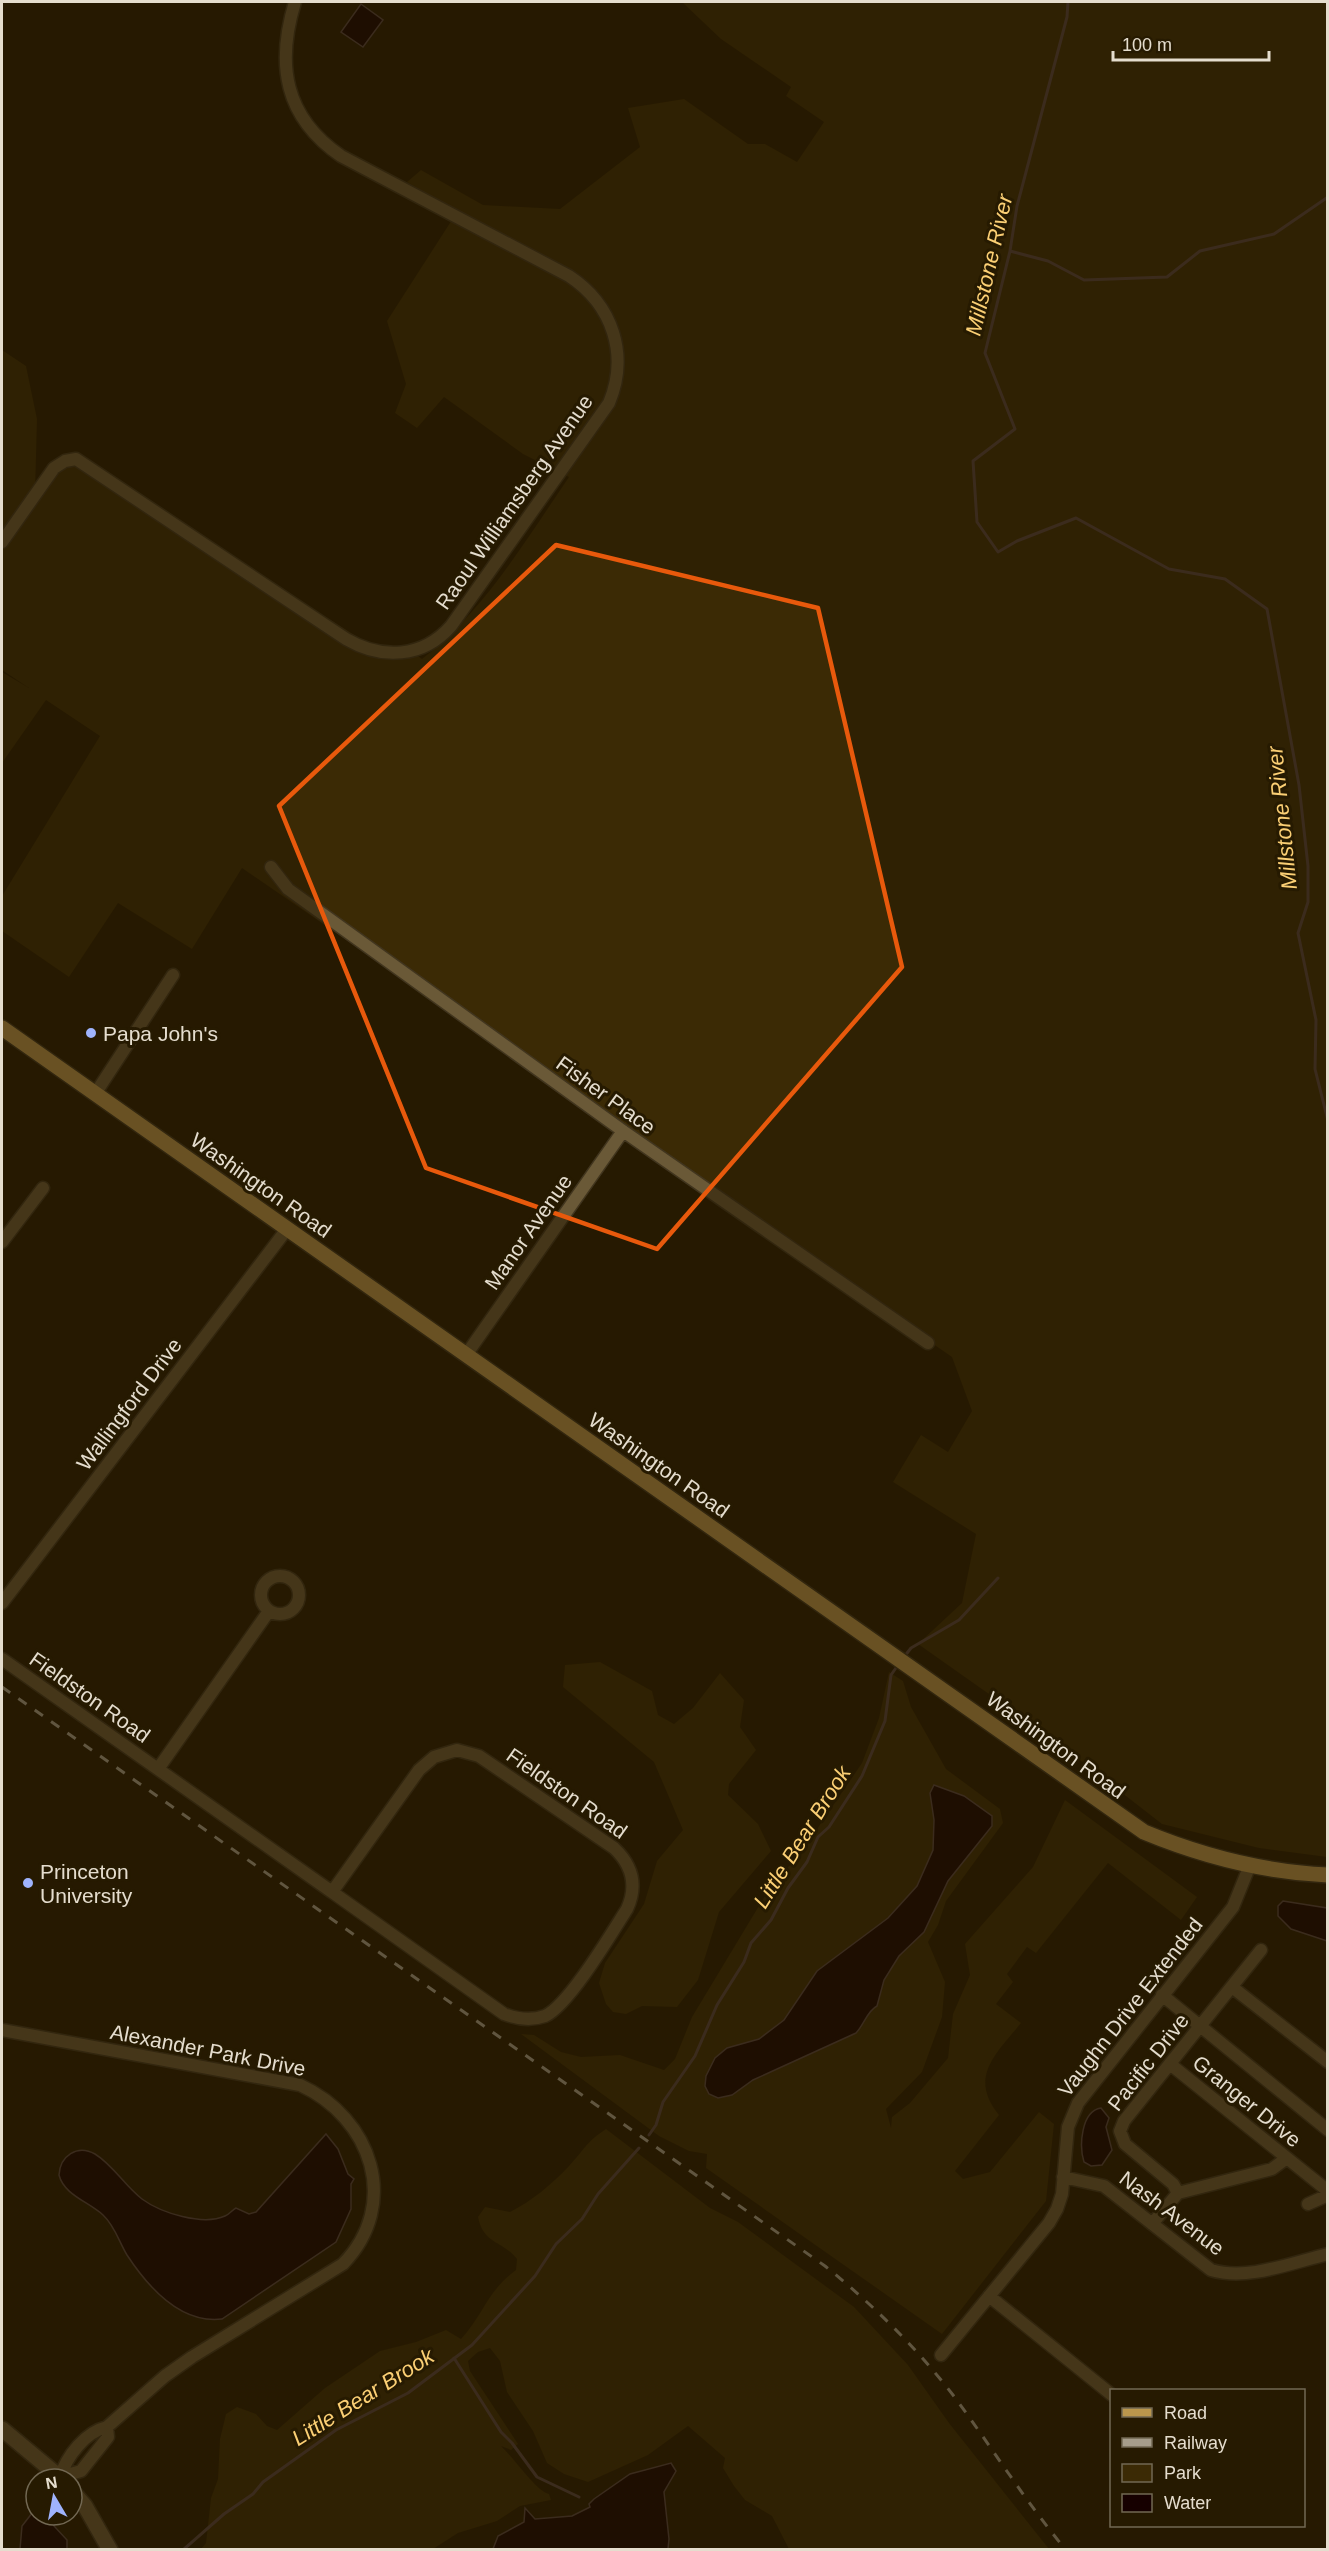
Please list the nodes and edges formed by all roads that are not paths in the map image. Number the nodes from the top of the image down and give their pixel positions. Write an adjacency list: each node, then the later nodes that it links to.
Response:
1 (295, 2): 2 (street, Raoul Williamsberg Avenue)
2 (2, 542)
3 (271, 867): 7 (street, Fisher Place)
4 (173, 975): 6 (street)
5 (2, 1028): 6 (main road, Washington Road)
6 (95, 1094): 9 (main road, Washington Road)
7 (622, 1131): 11 (street, Fisher Place); 12 (street, Manor Avenue)
8 (43, 1188): 10 (street)
9 (287, 1229): 12 (main road, Washington Road); 13 (street, Wallingford Drive)
10 (2, 1242)
11 (928, 1343)
12 (465, 1355): 17 (main road, Washington Road)
13 (2, 1603)
14 (269, 1611): 16 (street)
15 (2, 1659): 16 (street, Fieldston Road)
16 (158, 1769): 19 (street, Fieldston Road)
17 (1250, 1865): 18 (main road, Washington Road); 22 (street, Vaughn Drive Extended)
18 (1325, 1875)
19 (332, 1892): 19 (street, Fieldston Road)
20 (1261, 1950): 21 (street, Pacific Drive)
21 (1232, 1987): 23 (street, Pacific Drive); 25 (street)
22 (1161, 1995): 23 (street); 29 (street, Vaughn Drive Extended)
23 (1201, 2026): 26 (street, Pacific Drive); 27 (street)
24 (2, 2030): 38 (street, Alexander Park Drive)
25 (1328, 2062)
26 (1170, 2064): 28 (street, Granger Drive); 30 (street, Pacific Drive)
27 (1328, 2130)
28 (1287, 2158): 30 (street); 31 (street, Granger Drive)
29 (1063, 2178): 33 (street, Nash Avenue); 35 (street, Vaughn Drive Extended)
30 (1178, 2193): 33 (street)
31 (1328, 2193): 32 (street)
32 (1308, 2204)
33 (1152, 2224): 34 (street, Nash Avenue)
34 (1328, 2254)
35 (989, 2296): 36 (street, Vaughn Drive Extended); 37 (street)
36 (941, 2355)
37 (1110, 2393)
38 (107, 2427): 41 (street, Alexander Park Drive); 42 (street, Alexander Park Drive)
39 (2, 2429): 40 (street)
40 (48, 2467)
41 (64, 2467)
42 (84, 2467)
43 (84, 2505): 44 (street)
44 (110, 2550)

